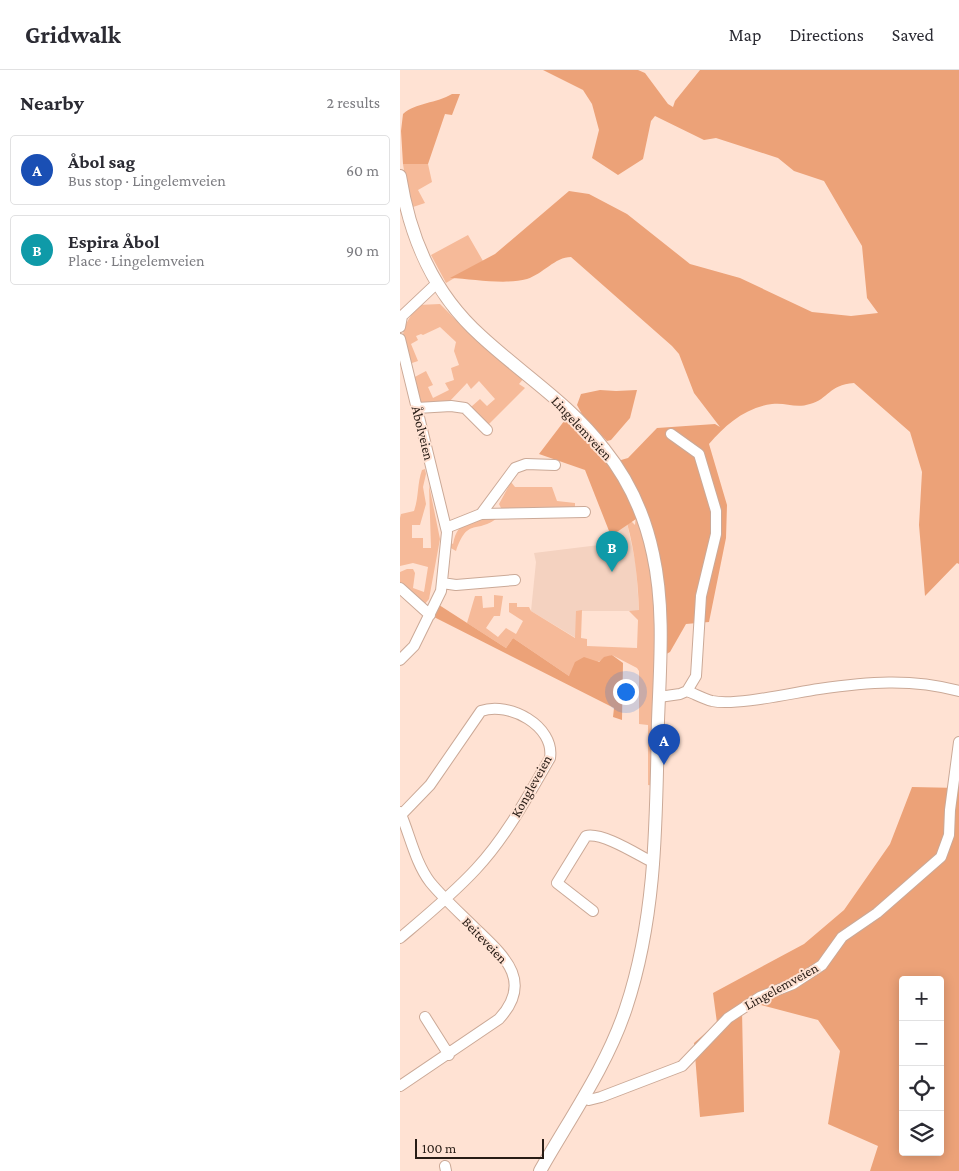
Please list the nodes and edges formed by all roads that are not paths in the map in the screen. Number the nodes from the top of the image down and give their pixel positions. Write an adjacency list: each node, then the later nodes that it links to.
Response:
1 (400, 176): 2 (main road, Lingelemveien)
2 (438, 288): 3 (street); 19 (main road, Lingelemveien)
3 (400, 327)
4 (400, 339): 5 (street, Åbolveien)
5 (417, 408): 6 (street); 11 (street, Åbolveien)
6 (487, 430)
7 (670, 434): 17 (street)
8 (555, 465): 10 (street)
9 (585, 512): 10 (street)
10 (481, 514): 11 (street)
11 (446, 528): 13 (street, Åbolveien)
12 (515, 580): 13 (street)
13 (442, 583): 15 (street, Åbolveien)
14 (400, 588): 15 (street)
15 (430, 616): 16 (street, Åbolveien)
16 (400, 660)
17 (687, 691): 18 (street); 19 (street)
18 (959, 692)
19 (659, 696): 22 (main road, Lingelemveien)
20 (959, 742): 29 (street, Lingelemveien)
21 (400, 814): 23 (street, Beiteveien); 23 (street, Kongleveien)
22 (654, 863): 24 (street); 29 (main road, Lingelemveien)
23 (446, 900): 25 (street, Kongleveien); 27 (street, Beiteveien)
24 (593, 911)
25 (400, 938)
26 (425, 1017): 27 (street)
27 (448, 1055): 28 (street, Beiteveien)
28 (400, 1086)
29 (582, 1098): 30 (main road, Lingelemveien)
30 (540, 1171)

